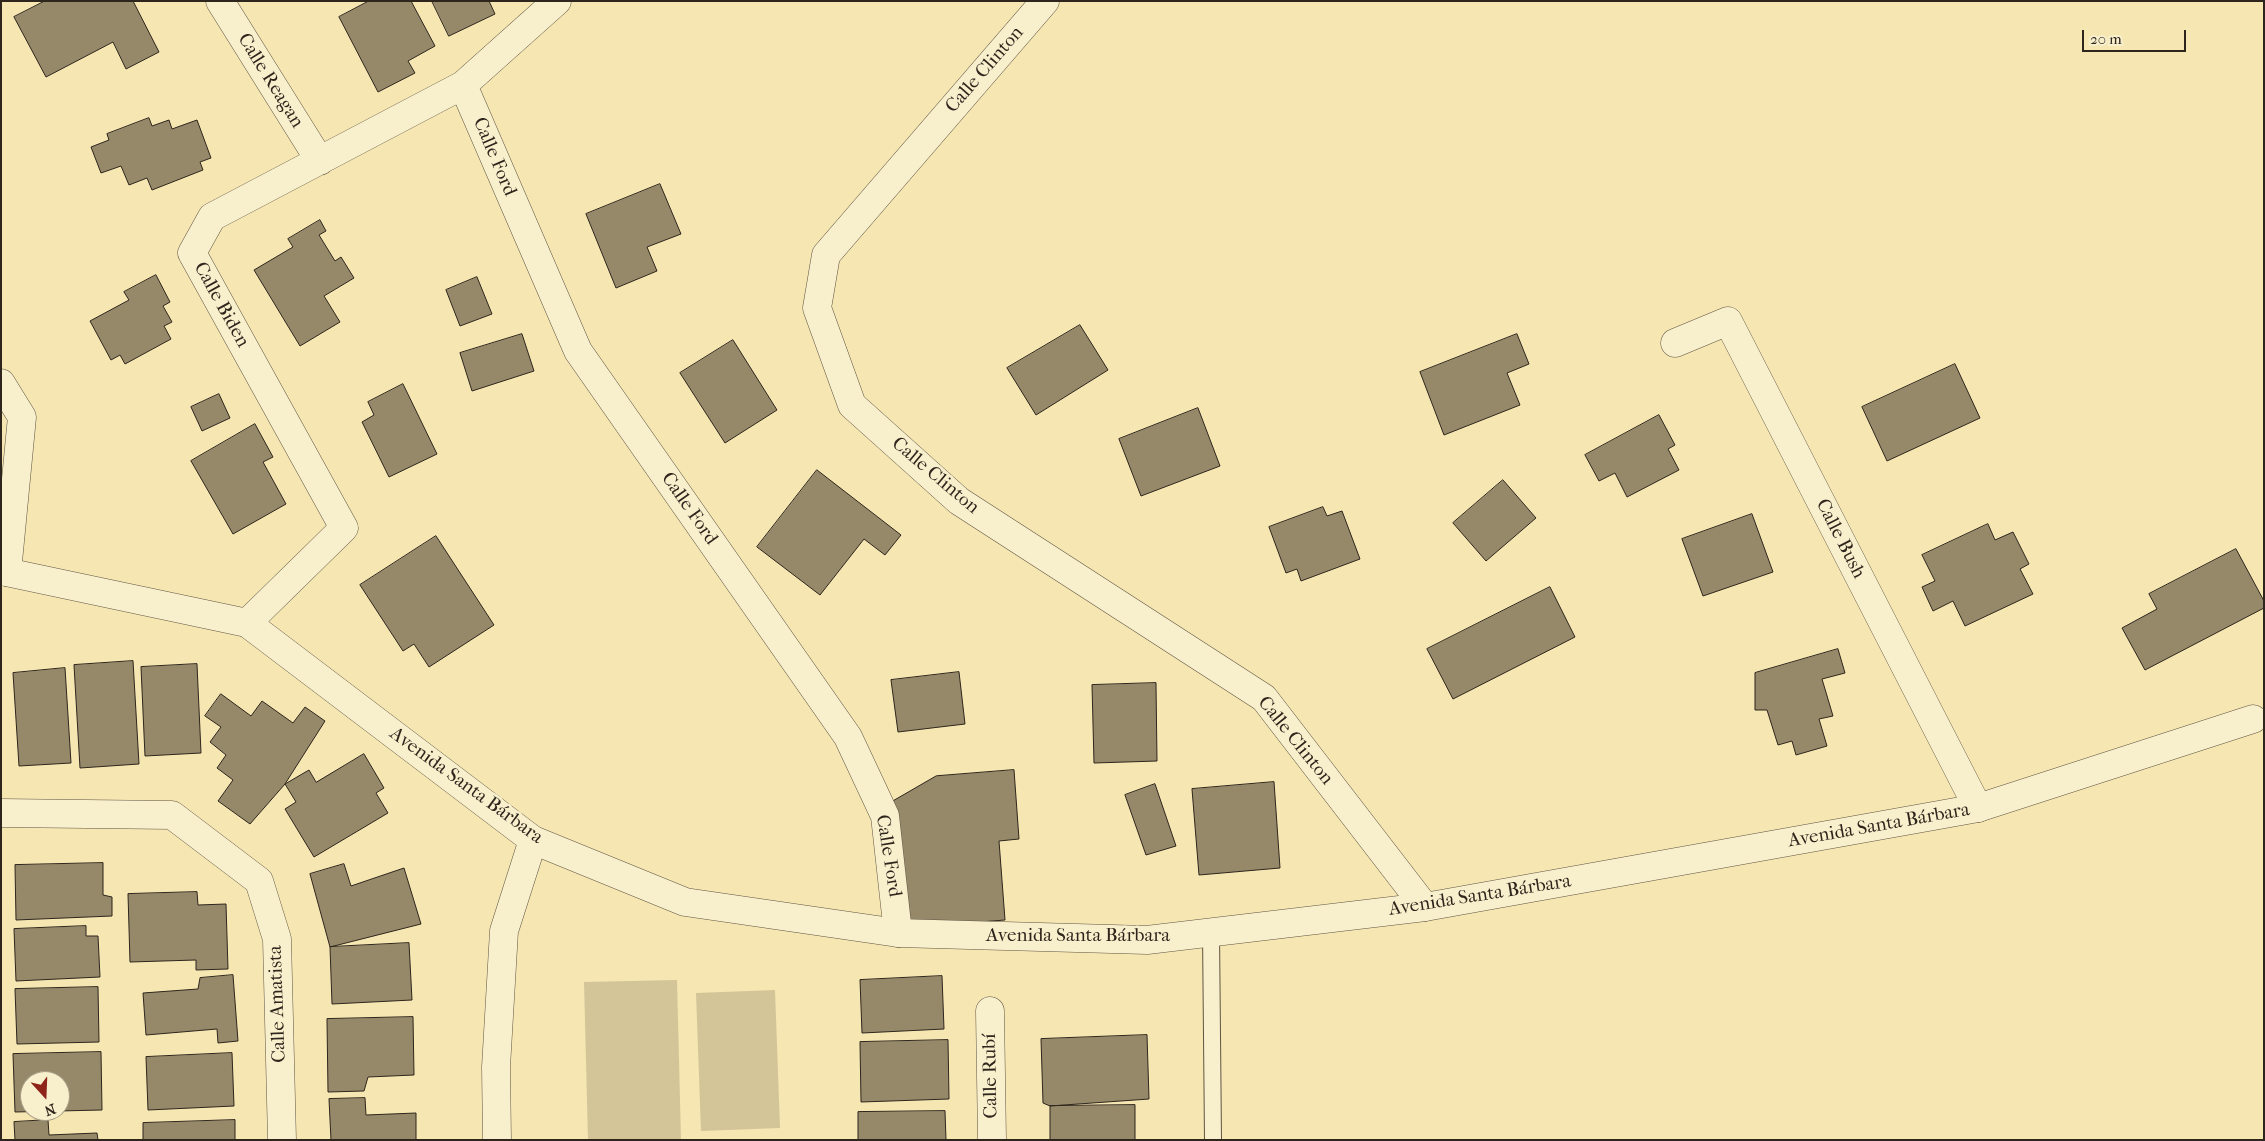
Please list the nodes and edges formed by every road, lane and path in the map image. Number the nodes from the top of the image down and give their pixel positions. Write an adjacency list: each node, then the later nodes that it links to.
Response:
1 (220, 1): 5 (street, Calle Reagan)
2 (557, 1): 4 (street, Calle Biden)
3 (1045, 1): 14 (street, Calle Clinton)
4 (463, 85): 5 (street, Calle Biden); 16 (street, Calle Ford)
5 (320, 160): 9 (street, Calle Biden)
6 (1675, 342): 11 (street, Calle Bush)
7 (1, 382): 8 (street)
8 (4, 571): 9 (street, Avenida Santa Bárbara)
9 (247, 623): 13 (street, Avenida Santa Bárbara)
10 (2253, 719): 11 (street, Avenida Santa Bárbara)
11 (1978, 808): 14 (street, Avenida Santa Bárbara)
12 (1, 813): 18 (street, Calle Amatista)
13 (533, 840): 16 (street, Avenida Santa Bárbara); 19 (street)
14 (1425, 907): 15 (street, Avenida Santa Bárbara)
15 (1211, 932): 16 (street, Avenida Santa Bárbara); 21 (lane)
16 (898, 933)
17 (990, 1012): 20 (street, Calle Rubí)
18 (282, 1140)
19 (498, 1140)
20 (992, 1140)
21 (1213, 1140)

